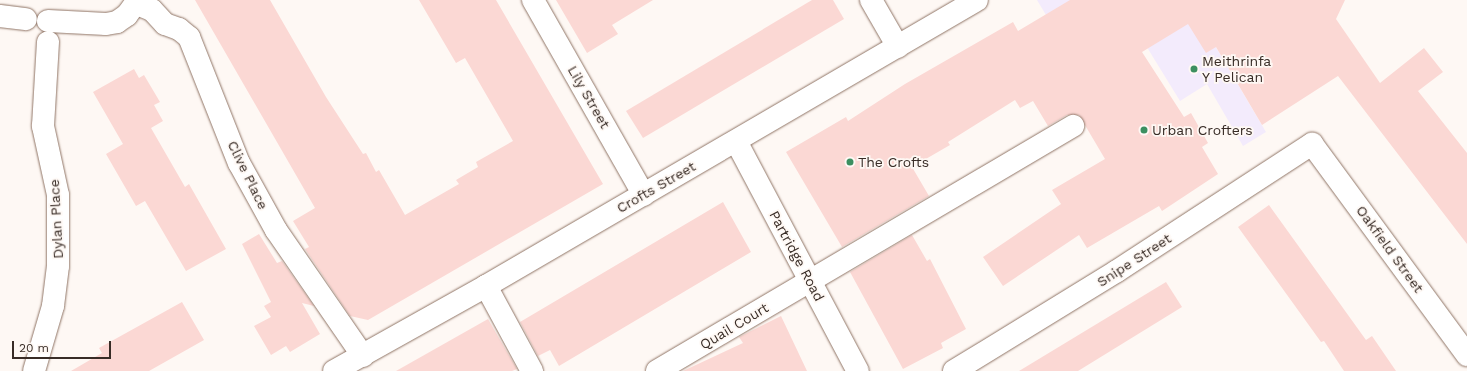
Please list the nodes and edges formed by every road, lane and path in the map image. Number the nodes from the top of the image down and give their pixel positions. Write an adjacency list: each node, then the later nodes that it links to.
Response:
1 (534, 0): 13 (street, Lily Street)
2 (871, 0): 9 (street)
3 (977, 0): 9 (street, Crofts Street)
4 (138, 2): 7 (street); 17 (street, Clive Place)
5 (0, 16): 6 (street)
6 (26, 19)
7 (48, 21)
8 (48, 42): 18 (street, Dylan Place)
9 (898, 47): 11 (street, Crofts Street)
10 (1073, 126): 14 (street, Quail Court)
11 (736, 141): 13 (street, Crofts Street); 14 (street, Partridge Road)
12 (1312, 144): 16 (street, Oakfield Street); 23 (street, Snipe Street)
13 (644, 195): 15 (street, Crofts Street)
14 (811, 280): 21 (street, Quail Court); 22 (street, Partridge Road)
15 (486, 286): 17 (street, Crofts Street); 20 (street)
16 (1467, 355)
17 (363, 356): 19 (street, Crofts Street)
18 (34, 371)
19 (334, 371)
20 (532, 371)
21 (657, 371)
22 (858, 371)
23 (954, 371)

